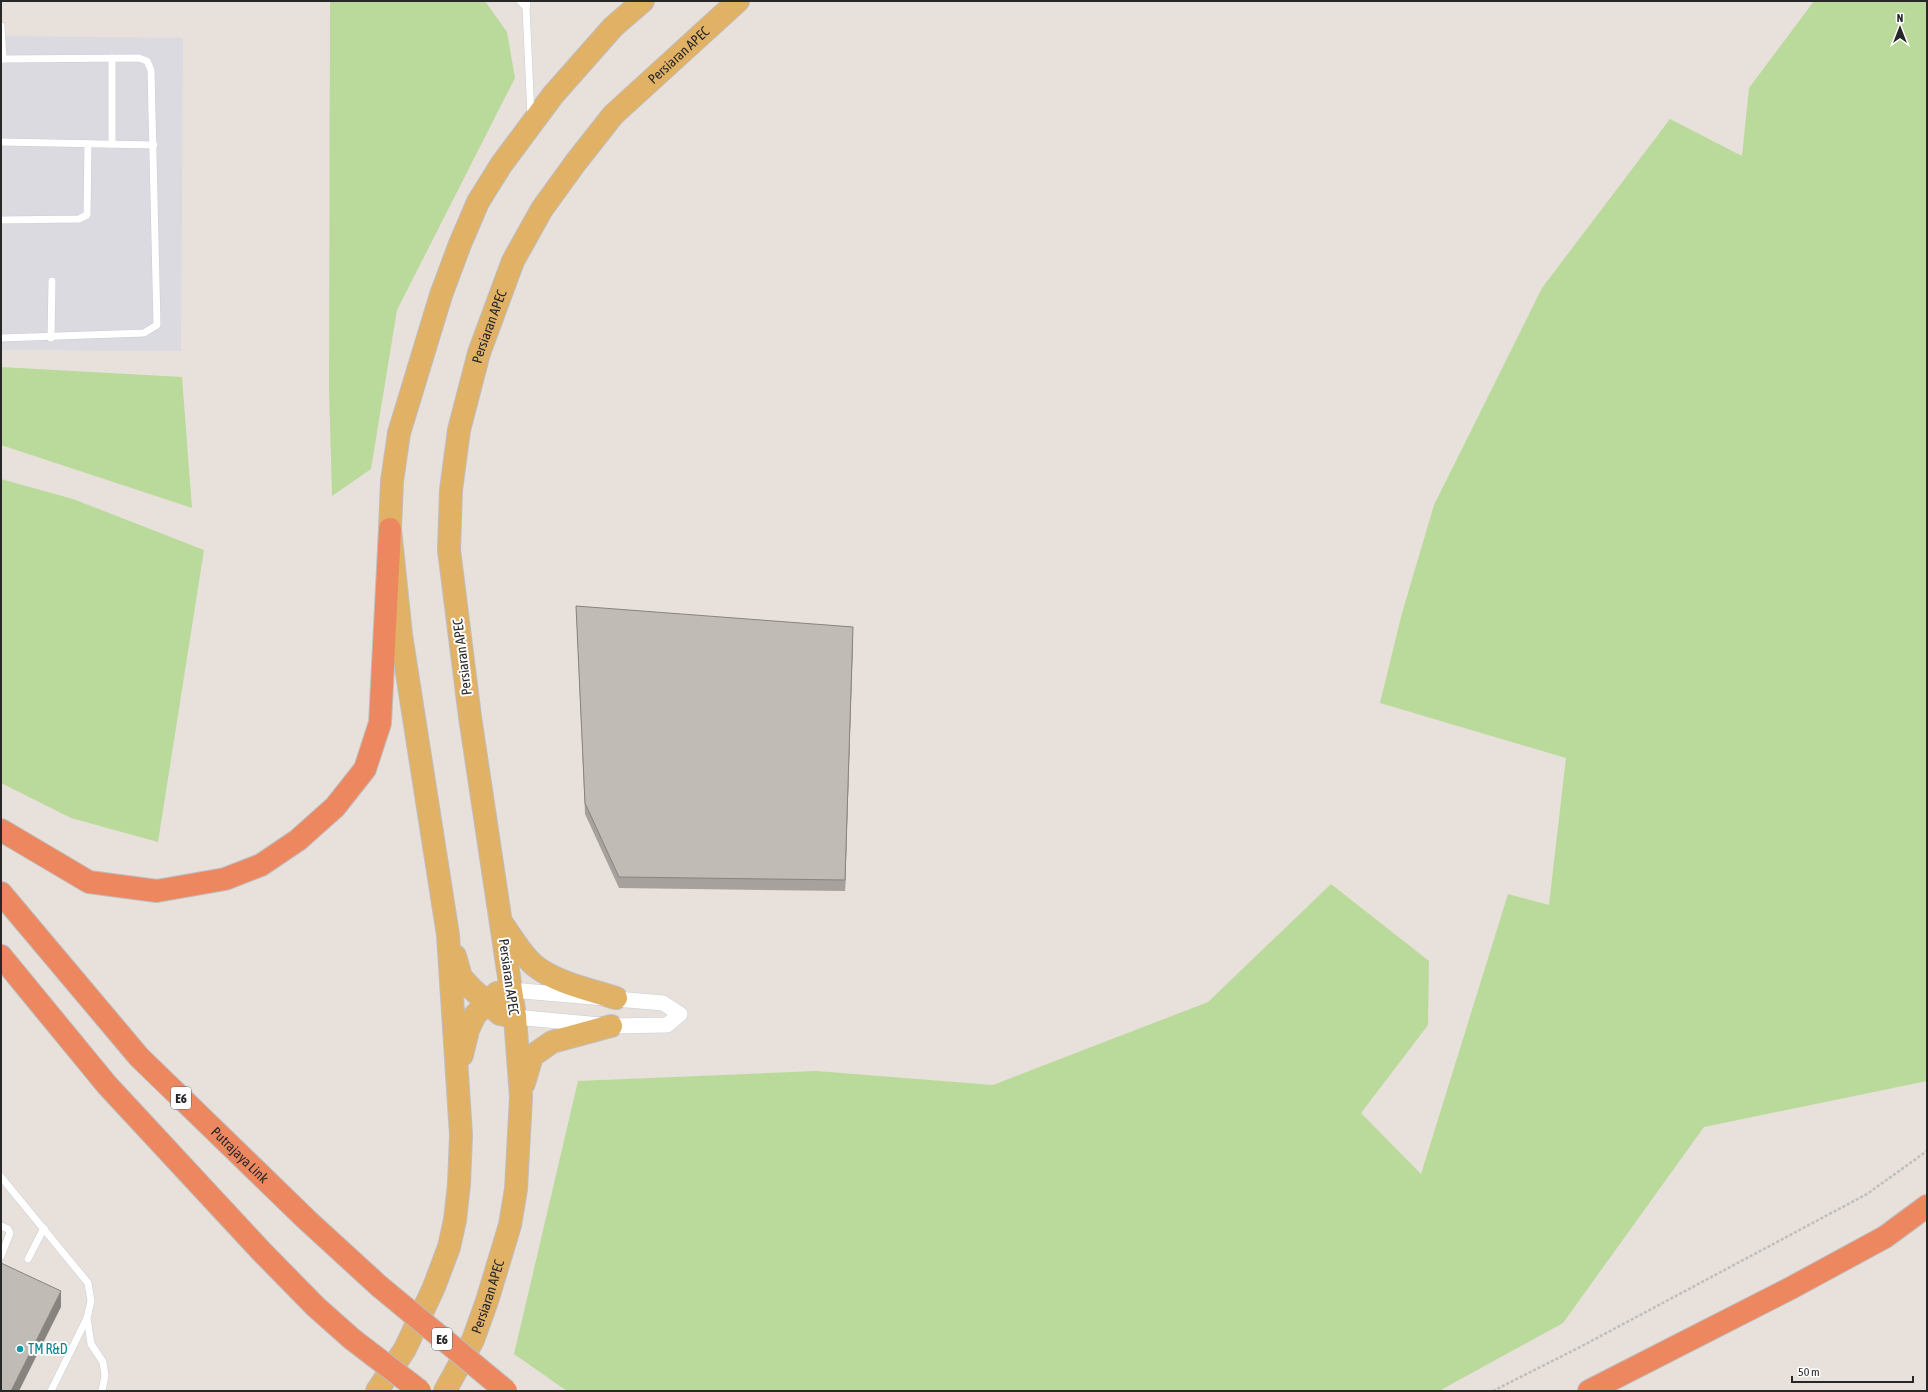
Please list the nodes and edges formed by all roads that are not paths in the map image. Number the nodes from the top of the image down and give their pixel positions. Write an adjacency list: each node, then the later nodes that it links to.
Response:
1 (520, 1): 4 (lane)
2 (643, 1): 8 (main road)
3 (738, 1): 20 (main road, Persiaran APEC)
4 (527, 4): 8 (lane)
5 (1, 26): 7 (lane)
6 (112, 58): 7 (lane); 11 (lane); 12 (lane)
7 (2, 59)
8 (532, 126): 17 (main road)
9 (1, 142): 10 (lane)
10 (88, 144): 11 (lane); 13 (lane)
11 (112, 144): 12 (lane)
12 (154, 145): 16 (lane)
13 (1, 220)
14 (52, 281): 16 (lane)
15 (1, 338): 16 (lane)
16 (51, 338)
17 (390, 529): 18 (highway); 21 (main road)
18 (1, 830)
19 (1, 893): 42 (highway, Putrajaya Link / E6, bridge)
20 (502, 922): 23 (main road, Persiaran APEC); 24 (main road)
21 (448, 935): 25 (main road); 28 (main road)
22 (1, 956): 40 (highway, bridge)
23 (511, 990): 24 (street); 25 (main road); 26 (main road, Persiaran APEC)
24 (616, 998): 27 (street)
25 (487, 1002): 26 (main road); 28 (main road)
26 (515, 1017): 27 (street); 29 (main road, Persiaran APEC)
27 (611, 1026): 29 (main road)
28 (458, 1071): 39 (main road)
29 (521, 1097): 41 (main road, Persiaran APEC)
30 (1, 1177): 33 (lane)
31 (1927, 1206): 43 (highway)
32 (1, 1226): 34 (lane)
33 (44, 1228): 35 (lane); 36 (lane)
34 (1, 1256)
35 (28, 1259)
36 (87, 1318): 37 (lane); 38 (lane)
37 (51, 1391)
38 (102, 1391)
39 (377, 1391)
40 (420, 1391)
41 (445, 1391)
42 (506, 1391)
43 (1589, 1391)

